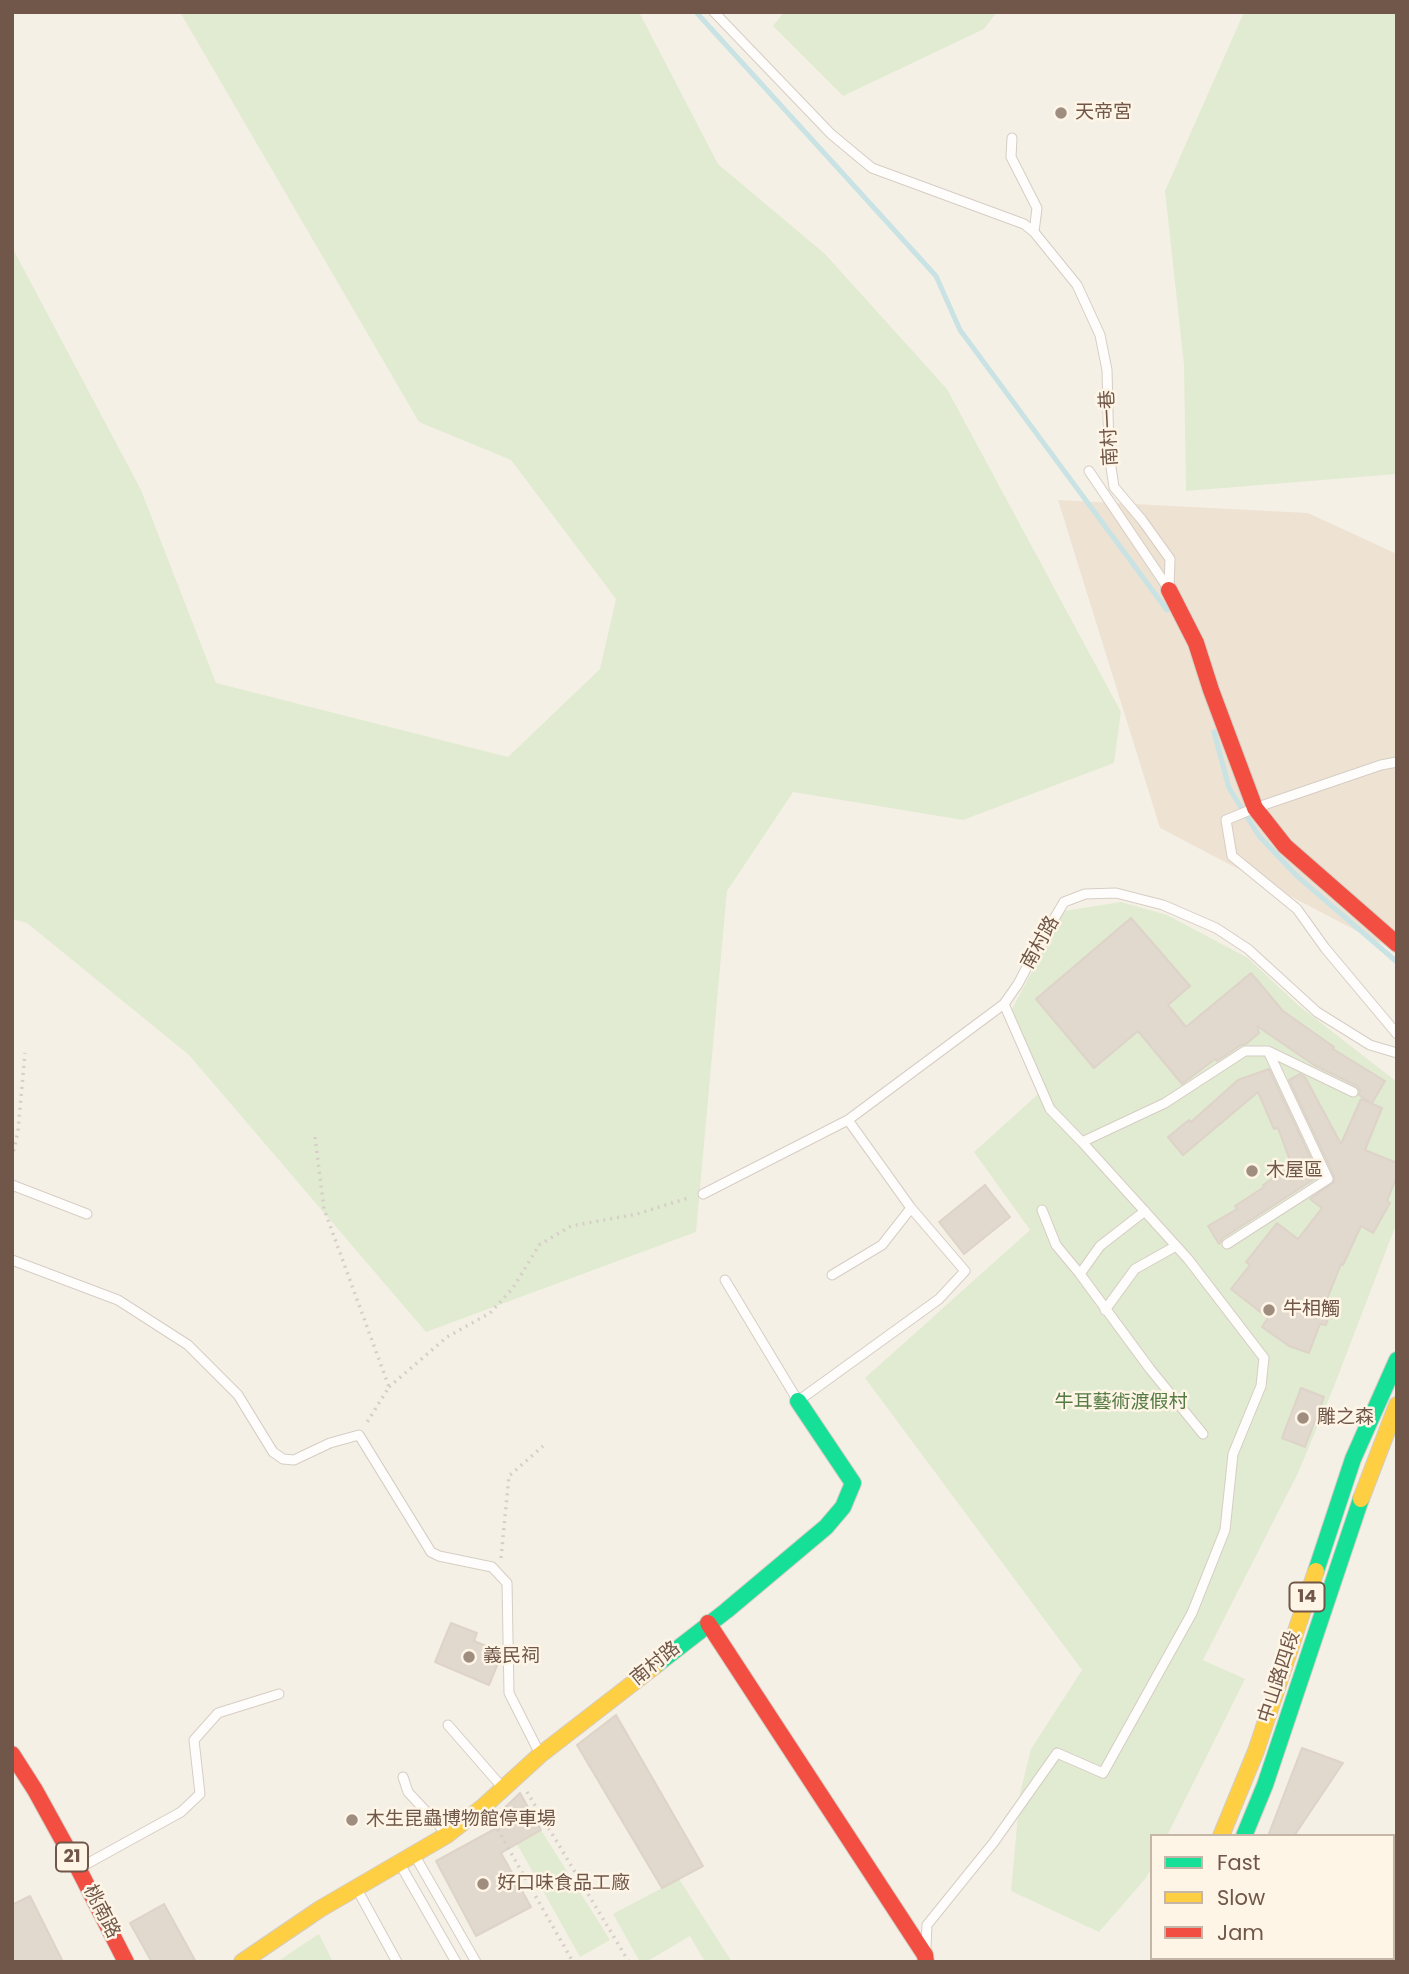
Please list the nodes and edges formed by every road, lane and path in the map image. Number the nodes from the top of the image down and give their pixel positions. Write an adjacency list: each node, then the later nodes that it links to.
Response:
1 (715, 12): 3 (lane, 南村一巷)
2 (1012, 138): 3 (lane)
3 (1034, 232): 5 (lane, 南村一巷)
4 (1089, 471): 5 (lane)
5 (1169, 590): 7 (street, 南村一巷)
6 (1397, 762): 7 (lane)
7 (1255, 808): 8 (street, 南村一巷); 10 (lane)
8 (1397, 944)
9 (1004, 1004): 13 (lane, 南村路); 15 (lane, 南村路); 17 (lane)
10 (1397, 1034)
11 (1268, 1051): 14 (lane); 17 (lane); 25 (lane)
12 (25, 1053): 18 (path)
13 (1397, 1053)
14 (1353, 1092)
15 (848, 1120): 20 (lane, 南村路); 21 (lane)
16 (314, 1137): 33 (path)
17 (1082, 1142): 23 (lane)
18 (12, 1158)
19 (12, 1185): 24 (lane)
20 (703, 1194): 33 (path)
21 (911, 1208): 29 (lane); 34 (lane)
22 (1042, 1210): 28 (lane)
23 (1145, 1211): 26 (lane); 28 (lane)
24 (87, 1214)
25 (1227, 1244)
26 (1176, 1246): 31 (lane); 56 (lane)
27 (12, 1260): 37 (lane)
28 (1080, 1274): 31 (lane)
29 (832, 1275)
30 (725, 1280): 34 (lane, 南村路)
31 (1105, 1310): 36 (lane)
32 (1397, 1360): 49 (street, 中山路四段 / 14)
33 (389, 1387): 37 (path)
34 (798, 1401): 40 (street, 南村路)
35 (1397, 1405): 50 (street, 中山路四段 / 14)
36 (1203, 1434)
37 (359, 1435): 39 (lane)
38 (543, 1446): 39 (path)
39 (500, 1574): 44 (lane)
40 (708, 1623): 44 (street, 南村路); 56 (street)
41 (279, 1694): 54 (lane)
42 (448, 1725): 47 (lane)
43 (12, 1754): 54 (street, 桃南路 / 21)
44 (540, 1755): 45 (street, 南村路)
45 (518, 1776): 47 (street, 南村路); 63 (path)
46 (403, 1777): 51 (lane)
47 (504, 1788): 48 (street, 南村路)
48 (484, 1807): 51 (street, 南村路); 62 (path)
49 (1222, 1834)
50 (1245, 1834)
51 (447, 1835): 52 (street, 南村路)
52 (414, 1855): 53 (street, 南村路); 61 (lane)
53 (400, 1864): 55 (street, 南村路); 60 (lane)
54 (78, 1868): 57 (street, 桃南路 / 21)
55 (363, 1881): 58 (street, 南村路); 59 (lane)
56 (926, 1959)
57 (126, 1962)
58 (242, 1962)
59 (397, 1962)
60 (456, 1962)
61 (476, 1962)
62 (573, 1962)
63 (629, 1962)

